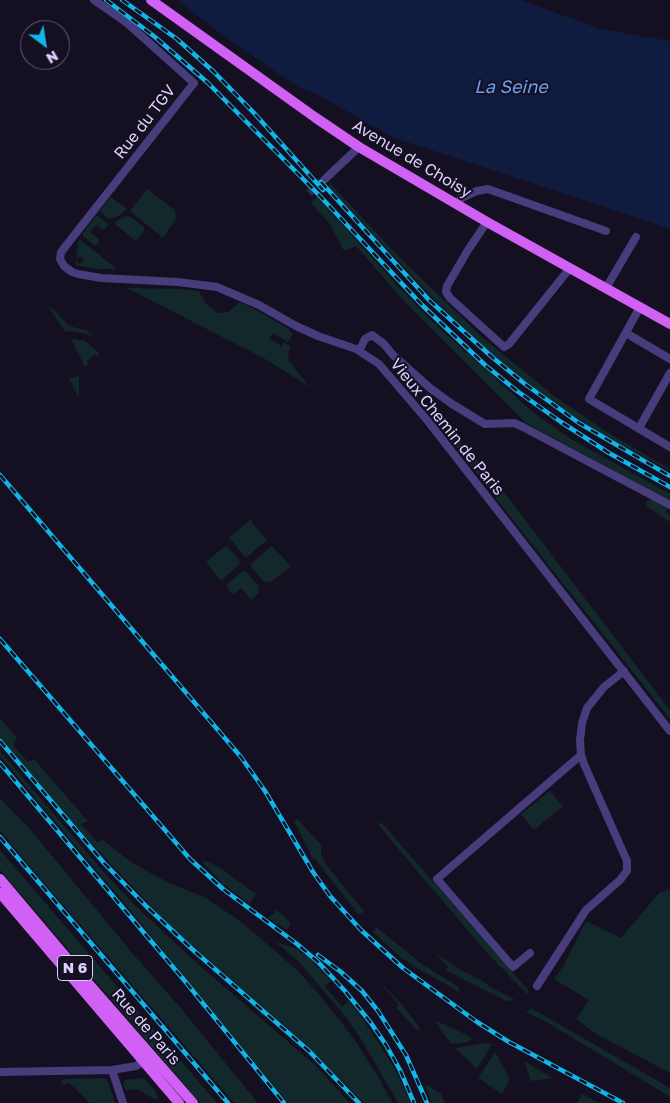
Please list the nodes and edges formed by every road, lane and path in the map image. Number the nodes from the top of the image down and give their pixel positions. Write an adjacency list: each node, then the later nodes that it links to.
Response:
1 (94, 0): 9 (street, Rue du TGV)
2 (151, 0): 3 (main road, Avenue de Choisy)
3 (359, 147): 4 (street); 5 (main road, Avenue de Choisy)
4 (325, 179)
5 (458, 204): 6 (main road, Avenue de Choisy); 7 (street)
6 (487, 222): 10 (main road, Avenue de Choisy); 10 (street)
7 (606, 231)
8 (636, 237): 11 (street)
9 (60, 259): 15 (street, Vieux Chemin de Paris)
10 (570, 268): 11 (main road, Avenue de Choisy)
11 (606, 288): 12 (main road, Avenue de Choisy)
12 (640, 307): 13 (main road, Avenue de Choisy); 14 (street)
13 (670, 324)
14 (626, 334): 16 (street); 18 (street)
15 (359, 351): 20 (street); 21 (street, Vieux Chemin de Paris)
16 (670, 359)
17 (670, 374): 18 (street)
18 (639, 428): 19 (street)
19 (670, 447)
20 (670, 505)
21 (624, 671): 22 (street, Vieux Chemin de Paris); 23 (street)
22 (670, 731)
23 (581, 755): 26 (street); 27 (street)
24 (0, 878): 28 (main road, Rue de Paris / N 6)
25 (1, 895): 29 (main road, Rue de Paris / N 6)
26 (530, 953)
27 (537, 986)
28 (152, 1056): 29 (street); 34 (main road, Rue de Paris / N 6)
29 (144, 1063): 30 (street); 33 (main road, Rue de Paris / N 6)
30 (112, 1070): 31 (street); 32 (street)
31 (0, 1072)
32 (123, 1103)
33 (179, 1103)
34 (193, 1103)

